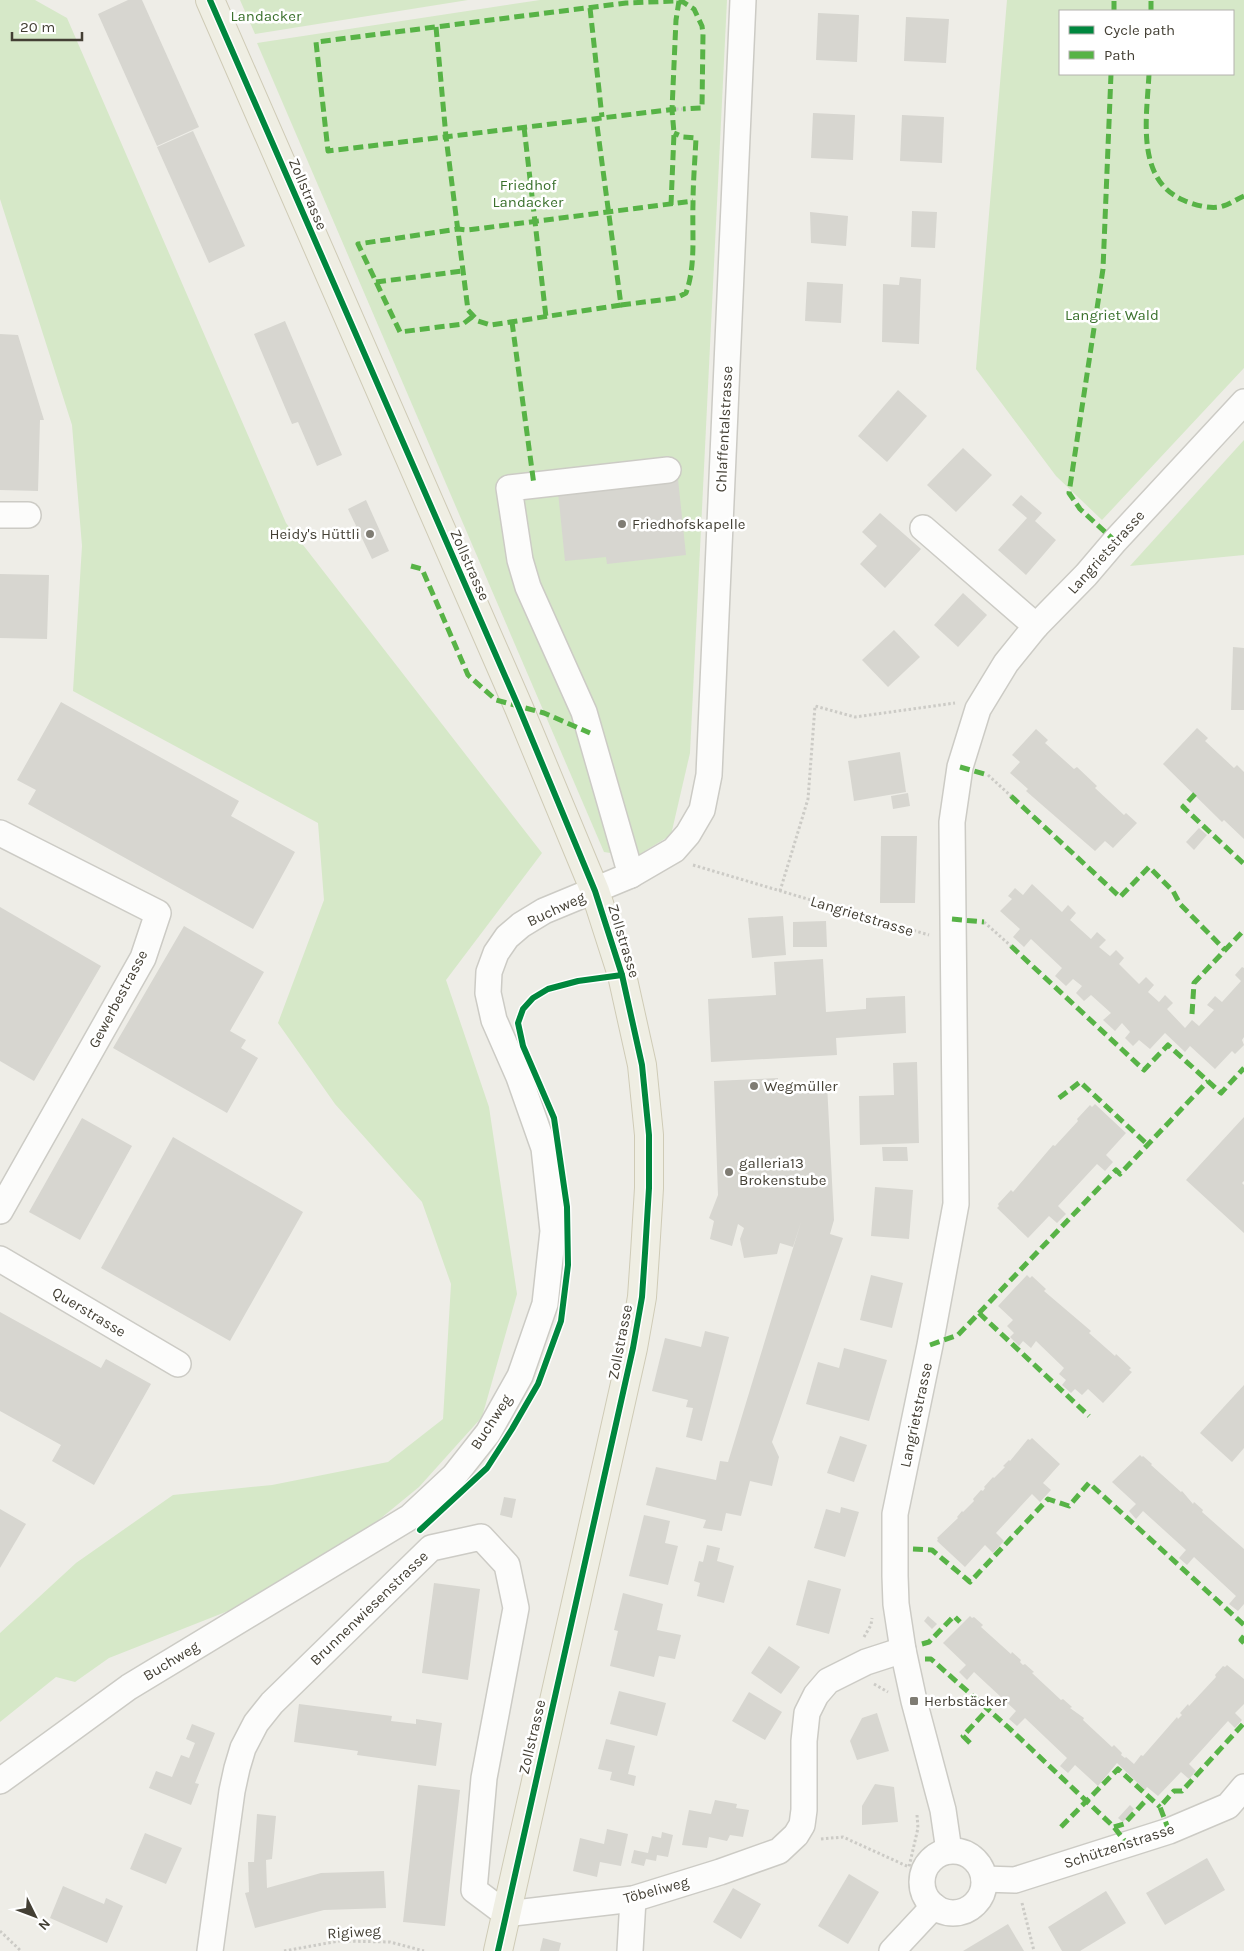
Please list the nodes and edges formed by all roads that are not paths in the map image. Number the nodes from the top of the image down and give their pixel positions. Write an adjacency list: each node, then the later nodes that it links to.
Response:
1 (210, 0): 11 (main road, Zollstrasse)
2 (743, 0): 10 (street, Chlaffentalstrasse)
3 (1244, 402): 8 (street, Langrietstrasse)
4 (668, 470): 10 (street)
5 (0, 515): 6 (street)
6 (28, 515)
7 (923, 528): 8 (street)
8 (1036, 626): 15 (street, Langrietstrasse)
9 (0, 833): 12 (street, Gewerbestrasse)
10 (631, 876): 11 (street, Chlaffentalstrasse)
11 (595, 891): 16 (street, Buchweg); 23 (main road, Zollstrasse)
12 (0, 1212)
13 (0, 1259): 14 (street, Querstrasse)
14 (178, 1364)
15 (903, 1650): 19 (street, Langrietstrasse); 21 (street, Töbeliweg)
16 (0, 1780)
17 (1244, 1787): 18 (street, Schützenstrasse)
18 (1236, 1813): 20 (street, Schützenstrasse)
19 (949, 1851): 20 (street); 22 (street)
20 (984, 1880): 22 (street)
21 (632, 1899): 23 (street, Töbeliweg); 26 (street)
22 (934, 1906): 27 (street)
23 (506, 1914): 24 (street, Brunnenwiesenstrasse); 25 (main road, Zollstrasse)
24 (210, 1951)
25 (498, 1951)
26 (630, 1951)
27 (892, 1951)

